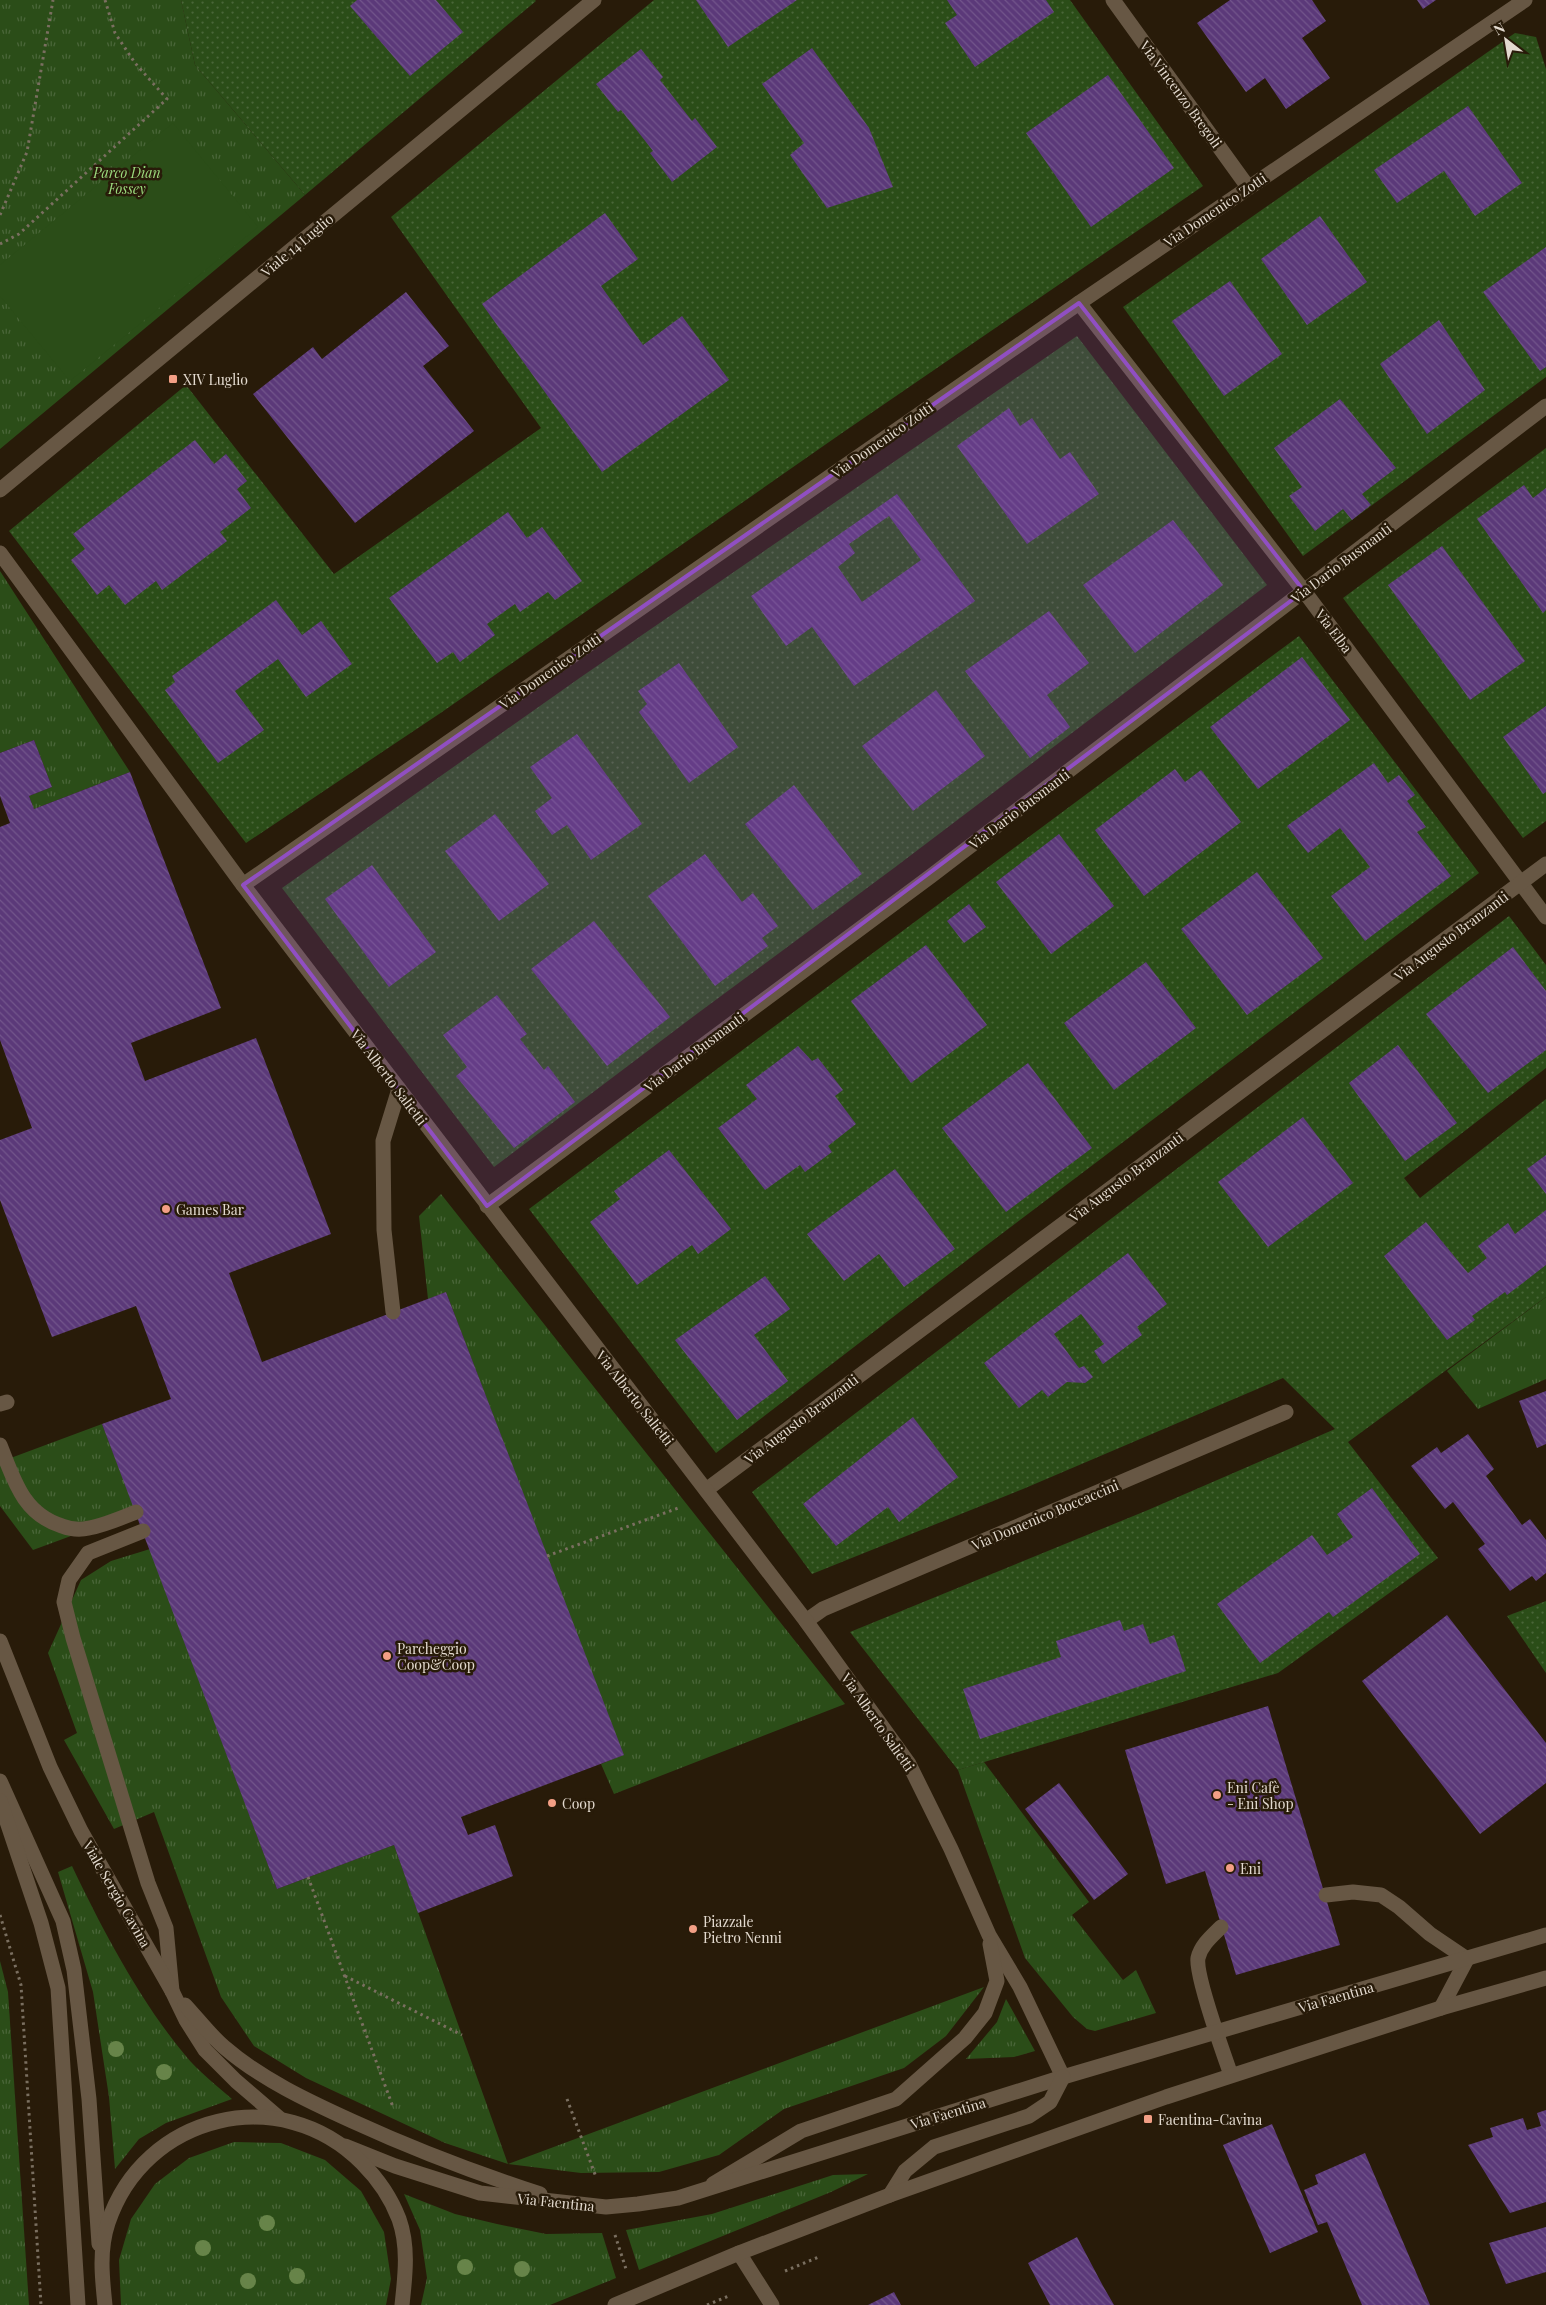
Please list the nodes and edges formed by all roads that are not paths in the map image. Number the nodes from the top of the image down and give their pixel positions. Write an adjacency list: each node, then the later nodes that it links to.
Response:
1 (594, 0): 7 (street, Viale 14 Luglio)
2 (1113, 0): 4 (street, Via Vincenzo Bregoli)
3 (1525, 0): 4 (street, Via Domenico Zotti)
4 (1248, 187): 5 (street, Via Domenico Zotti)
5 (1079, 303): 9 (street, Via Elba); 12 (street, Via Domenico Zotti)
6 (1546, 406): 9 (street, Via Dario Busmanti)
7 (0, 490)
8 (0, 553): 12 (street, Via Alberto Salietti)
9 (1304, 591): 11 (street, Via Elba); 15 (street, Via Dario Busmanti)
10 (1546, 864): 11 (street, Via Augusto Branzanti)
11 (1521, 884): 13 (street, Via Elba); 19 (street, Via Augusto Branzanti)
12 (243, 886): 14 (street, Via Alberto Salietti)
13 (1546, 917)
14 (399, 1089): 15 (street, Via Alberto Salietti); 16 (street)
15 (487, 1206): 19 (street, Via Alberto Salietti)
16 (393, 1312)
17 (1286, 1412): 22 (street, Via Domenico Boccaccini)
18 (0, 1445): 20 (street)
19 (706, 1490): 22 (street, Via Alberto Salietti)
20 (136, 1512)
21 (143, 1531): 32 (street)
22 (806, 1621): 29 (street, Via Alberto Salietti)
23 (0, 1641): 32 (street, Viale Sergio Cavina)
24 (0, 1782): 43 (street)
25 (0, 1801): 44 (street)
26 (1326, 1895): 30 (street)
27 (1221, 1927): 34 (street)
28 (1546, 1934): 30 (street, Via Faentina)
29 (989, 1935): 36 (street, Via Alberto Salietti); 39 (street, Via Alberto Salietti)
30 (1468, 1959): 33 (street); 34 (street, Via Faentina)
31 (1546, 1978): 33 (street)
32 (172, 1991): 37 (street, Viale Sergio Cavina); 41 (street)
33 (1441, 2008): 35 (street)
34 (1216, 2032): 35 (street); 36 (street, Via Faentina)
35 (1231, 2075): 40 (street)
36 (1063, 2077): 39 (street, Via Faentina); 40 (street)
37 (279, 2118): 38 (street); 43 (street)
38 (345, 2146): 41 (street, Via Faentina); 46 (street)
39 (699, 2192): 41 (street, Via Faentina)
40 (890, 2195): 42 (street)
41 (570, 2204)
42 (739, 2253): 47 (street); 48 (street)
43 (100, 2266): 45 (street)
44 (78, 2305)
45 (105, 2305)
46 (402, 2305)
47 (615, 2305)
48 (772, 2305)

